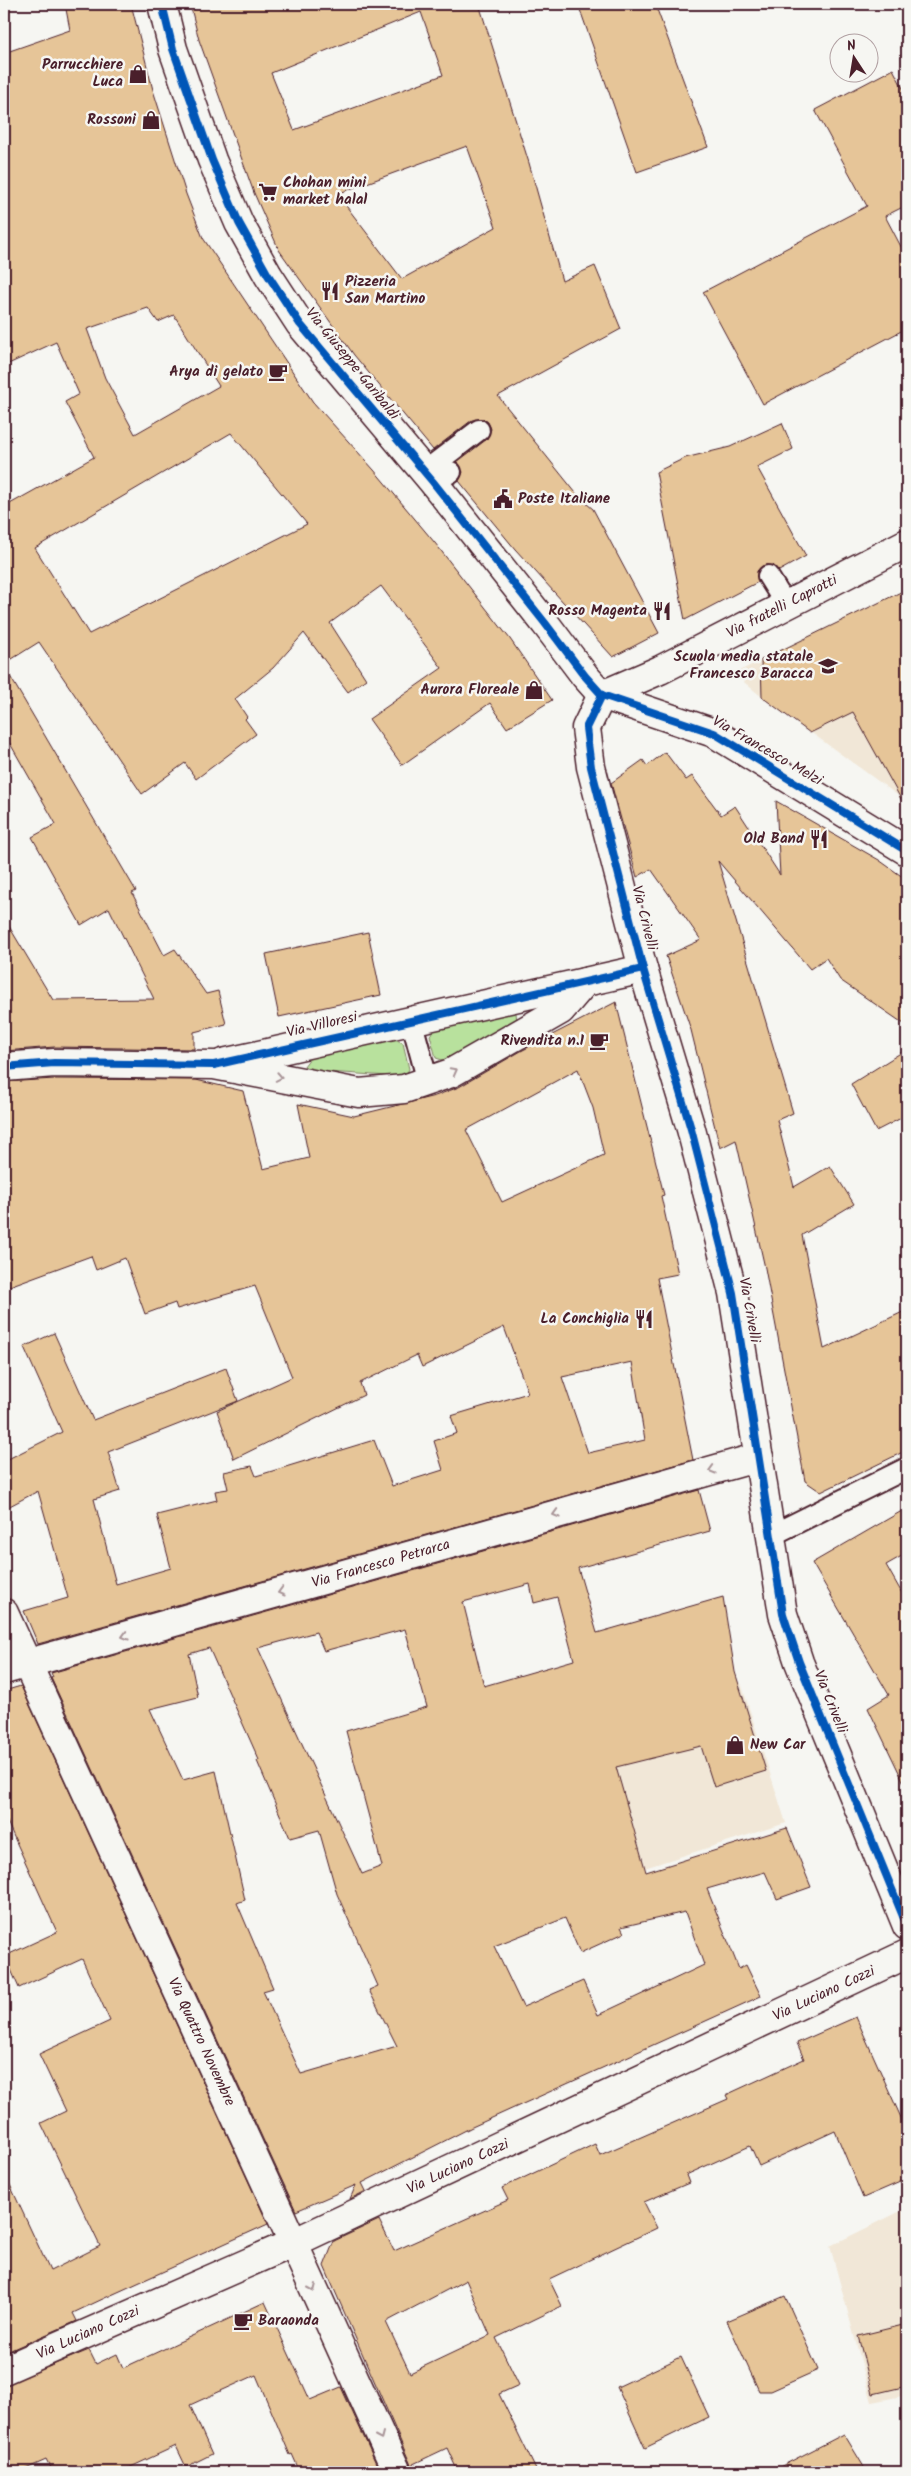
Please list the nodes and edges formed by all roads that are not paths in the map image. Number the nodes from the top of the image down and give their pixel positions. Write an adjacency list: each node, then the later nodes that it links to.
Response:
1 (162, 4): 3 (street, Via Giuseppe Garibaldi)
2 (478, 430): 3 (lane)
3 (436, 475): 7 (street, Via Giuseppe Garibaldi)
4 (907, 544): 6 (street, Via fratelli Caprotti)
5 (768, 576): 6 (lane)
6 (786, 605): 7 (street, Via fratelli Caprotti)
7 (602, 695): 8 (street, Via Francesco Melzi); 9 (street, Via Crivelli)
8 (907, 851)
9 (643, 968): 10 (street, Via Villoresi); 15 (street, Via Crivelli)
10 (585, 982): 11 (street, Via Villoresi); 14 (street, Via Villoresi, one-way to 10)
11 (411, 1019): 12 (street, Via Villoresi); 14 (lane)
12 (214, 1065): 13 (street, Via Villoresi); 14 (street, Via Villoresi, one-way to 14)
13 (4, 1067)
14 (428, 1082)
15 (759, 1457): 17 (street, Via Crivelli); 19 (street, Via Francesco Petrarca, one-way to 19)
16 (907, 1468): 17 (lane)
17 (770, 1536): 20 (street, Via Crivelli)
18 (4, 1614): 19 (street, Via Quattro Novembre)
19 (15, 1667): 22 (street, Via Quattro Novembre)
20 (907, 1926)
21 (907, 1954): 22 (street, Via Luciano Cozzi)
22 (293, 2244): 23 (street, Via Luciano Cozzi); 24 (street, Via Quattro Novembre, one-way to 24)
23 (4, 2370)
24 (397, 2472)

